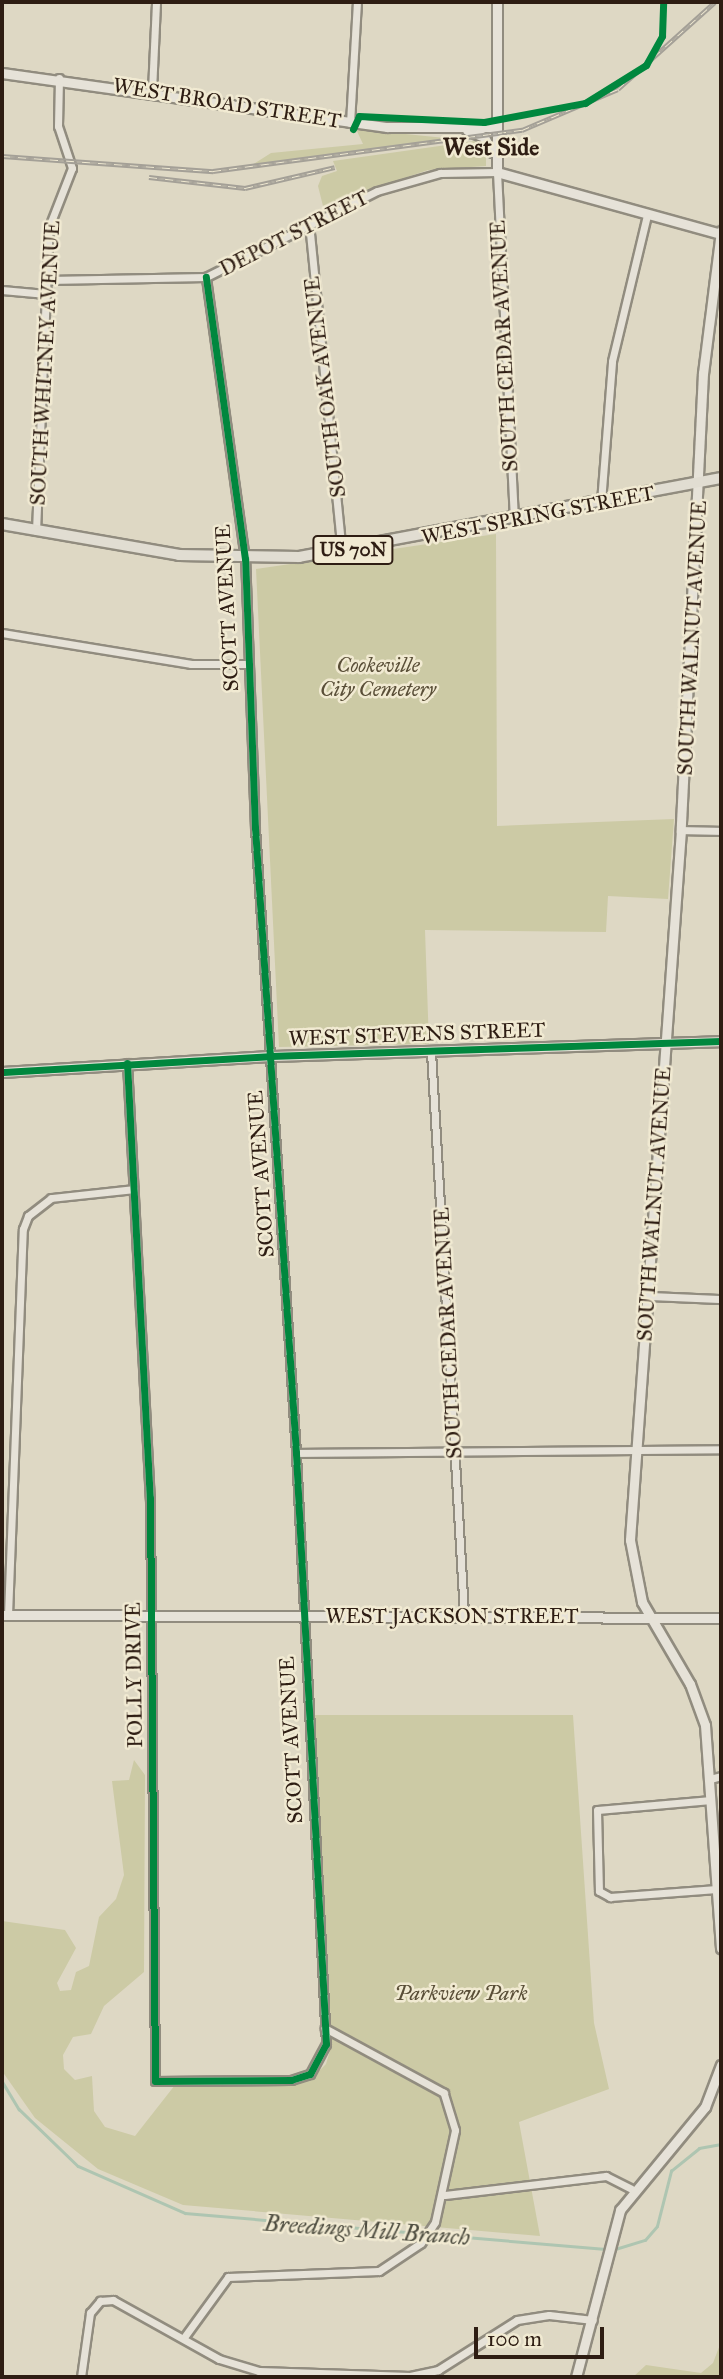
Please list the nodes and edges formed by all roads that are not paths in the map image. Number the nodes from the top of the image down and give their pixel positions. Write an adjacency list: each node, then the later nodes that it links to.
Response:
1 (156, 2): 6 (street)
2 (357, 2): 7 (street)
3 (497, 2): 8 (street)
4 (2, 72): 5 (street, WEST BROAD STREET)
5 (60, 78): 6 (street, WEST BROAD STREET); 16 (street, SOUTH WHITNEY AVENUE)
6 (152, 91): 7 (street, WEST BROAD STREET)
7 (350, 122): 9 (street, WEST BROAD STREET)
8 (495, 127): 9 (street, WEST BROAD STREET); 10 (street)
9 (466, 130): 10 (street)
10 (494, 154): 11 (street)
11 (497, 172): 12 (street); 13 (street, DEPOT STREET); 22 (street, SOUTH CEDAR AVENUE)
12 (648, 215): 14 (street); 21 (street)
13 (309, 223): 15 (street, DEPOT STREET); 25 (street, SOUTH OAK AVENUE)
14 (721, 233): 20 (street, SOUTH WALNUT AVENUE)
15 (206, 278): 16 (street, DEPOT STREET); 26 (street, SCOTT AVENUE)
16 (48, 280): 18 (street, SOUTH WHITNEY AVENUE)
17 (2, 290): 18 (street)
18 (46, 294): 24 (street, SOUTH WHITNEY AVENUE)
19 (721, 478): 20 (main road, US 70N)
20 (701, 483): 21 (main road, WEST SPRING STREET / US 70N); 29 (street, SOUTH WALNUT AVENUE)
21 (601, 502): 22 (main road, WEST SPRING STREET / US 70N)
22 (514, 519): 25 (main road, WEST SPRING STREET / US 70N)
23 (2, 524): 24 (main road, WEST SPRING STREET / US 70N)
24 (36, 531): 26 (main road, WEST SPRING STREET / US 70N)
25 (342, 552): 26 (main road, WEST SPRING STREET / US 70N)
26 (245, 559): 28 (street, SCOTT AVENUE)
27 (2, 633): 28 (street)
28 (248, 664): 34 (street, SCOTT AVENUE)
29 (681, 830): 30 (street); 32 (street, SOUTH WALNUT AVENUE)
30 (721, 831)
31 (721, 1041): 32 (street, WEST STEVENS STREET)
32 (666, 1044): 33 (street, WEST STEVENS STREET); 38 (street, SOUTH WALNUT AVENUE)
33 (431, 1052): 34 (street, WEST STEVENS STREET); 41 (street, SOUTH CEDAR AVENUE)
34 (270, 1056): 35 (street, WEST STEVENS STREET); 43 (street, SCOTT AVENUE)
35 (127, 1063): 36 (street, WEST STEVENS STREET); 37 (street, POLLY DRIVE)
36 (2, 1072)
37 (134, 1189): 44 (street, POLLY DRIVE); 46 (street)
38 (648, 1296): 39 (street); 40 (street, SOUTH WALNUT AVENUE)
39 (721, 1299)
40 (636, 1447): 41 (street); 42 (street); 48 (street, SOUTH WALNUT AVENUE)
41 (454, 1448): 43 (street); 45 (street, SOUTH CEDAR AVENUE)
42 (721, 1449)
43 (296, 1453): 47 (street, SCOTT AVENUE)
44 (151, 1614): 46 (street, WEST JACKSON STREET); 47 (street, WEST JACKSON STREET); 56 (street, POLLY DRIVE)
45 (464, 1614): 47 (street, WEST JACKSON STREET); 48 (street, WEST JACKSON STREET)
46 (5, 1615)
47 (302, 1616): 56 (street, SCOTT AVENUE)
48 (651, 1618): 49 (street, WEST JACKSON STREET); 51 (street, SOUTH WALNUT AVENUE)
49 (721, 1618)
50 (721, 1776): 51 (street)
51 (710, 1779): 52 (street, SOUTH WALNUT AVENUE)
52 (711, 1800): 53 (street, SOUTH WALNUT AVENUE); 54 (street)
53 (718, 1863): 54 (street, SOUTH WALNUT AVENUE)
54 (717, 1889): 55 (street, SOUTH WALNUT AVENUE)
55 (721, 1948)
56 (325, 2028): 60 (street)
57 (721, 2065): 58 (street)
58 (719, 2085): 59 (street)
59 (631, 2189): 60 (street); 61 (street)
60 (445, 2194): 62 (street)
61 (593, 2320): 62 (street); 64 (street)
62 (185, 2336): 63 (street)
63 (80, 2377)
64 (576, 2377)

